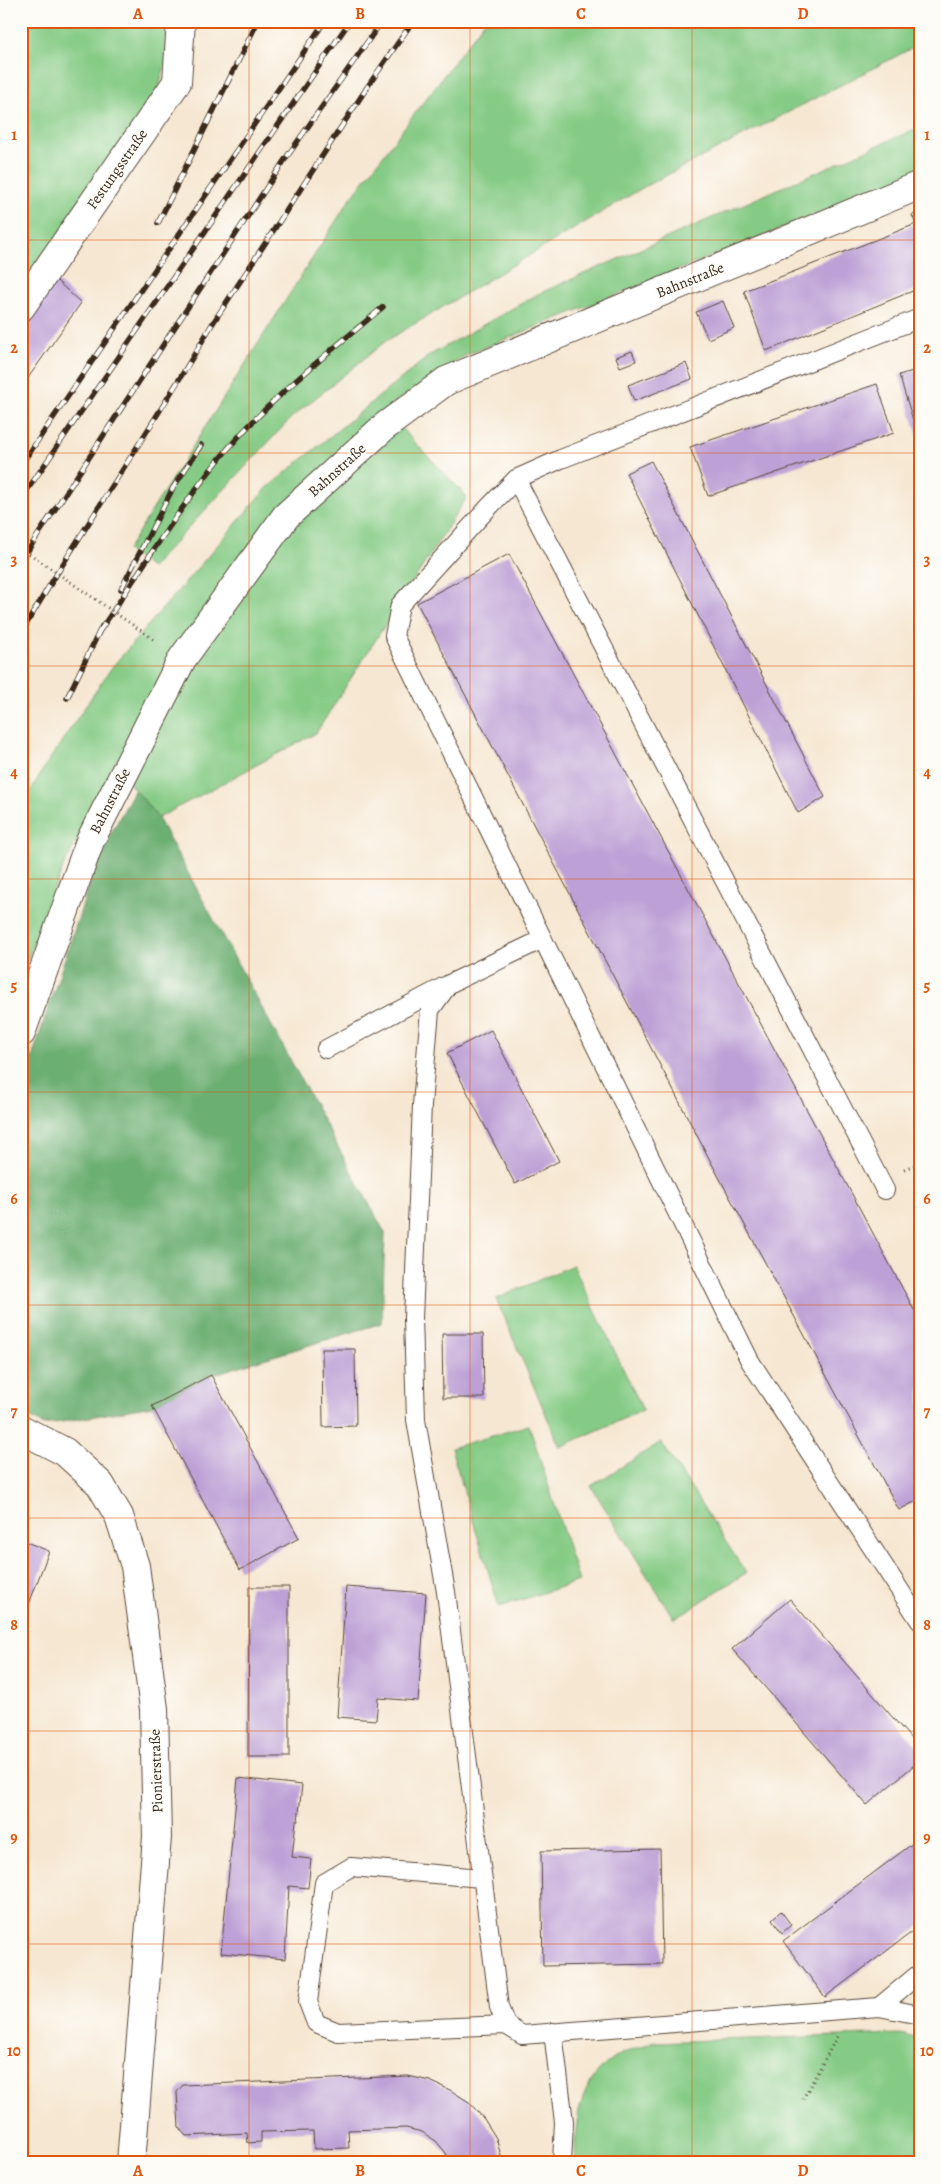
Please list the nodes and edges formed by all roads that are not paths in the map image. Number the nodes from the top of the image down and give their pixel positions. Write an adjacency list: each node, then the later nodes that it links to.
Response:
1 (182, 21): 3 (street, Festungsstraße)
2 (920, 186): 8 (street, Bahnstraße)
3 (21, 307)
4 (920, 318): 5 (lane)
5 (516, 479): 6 (lane); 10 (lane)
6 (543, 939): 7 (lane); 12 (lane)
7 (449, 984): 9 (lane); 13 (lane)
8 (21, 1033)
9 (326, 1049)
10 (885, 1190)
11 (21, 1429): 19 (street, Pionierstraße)
12 (920, 1621)
13 (482, 1878): 17 (lane); 17 (lane)
14 (920, 1973): 15 (lane)
15 (878, 2007): 16 (lane); 18 (lane)
16 (920, 2015)
17 (506, 2025): 18 (lane)
18 (553, 2032): 20 (lane)
19 (132, 2163)
20 (562, 2163)

